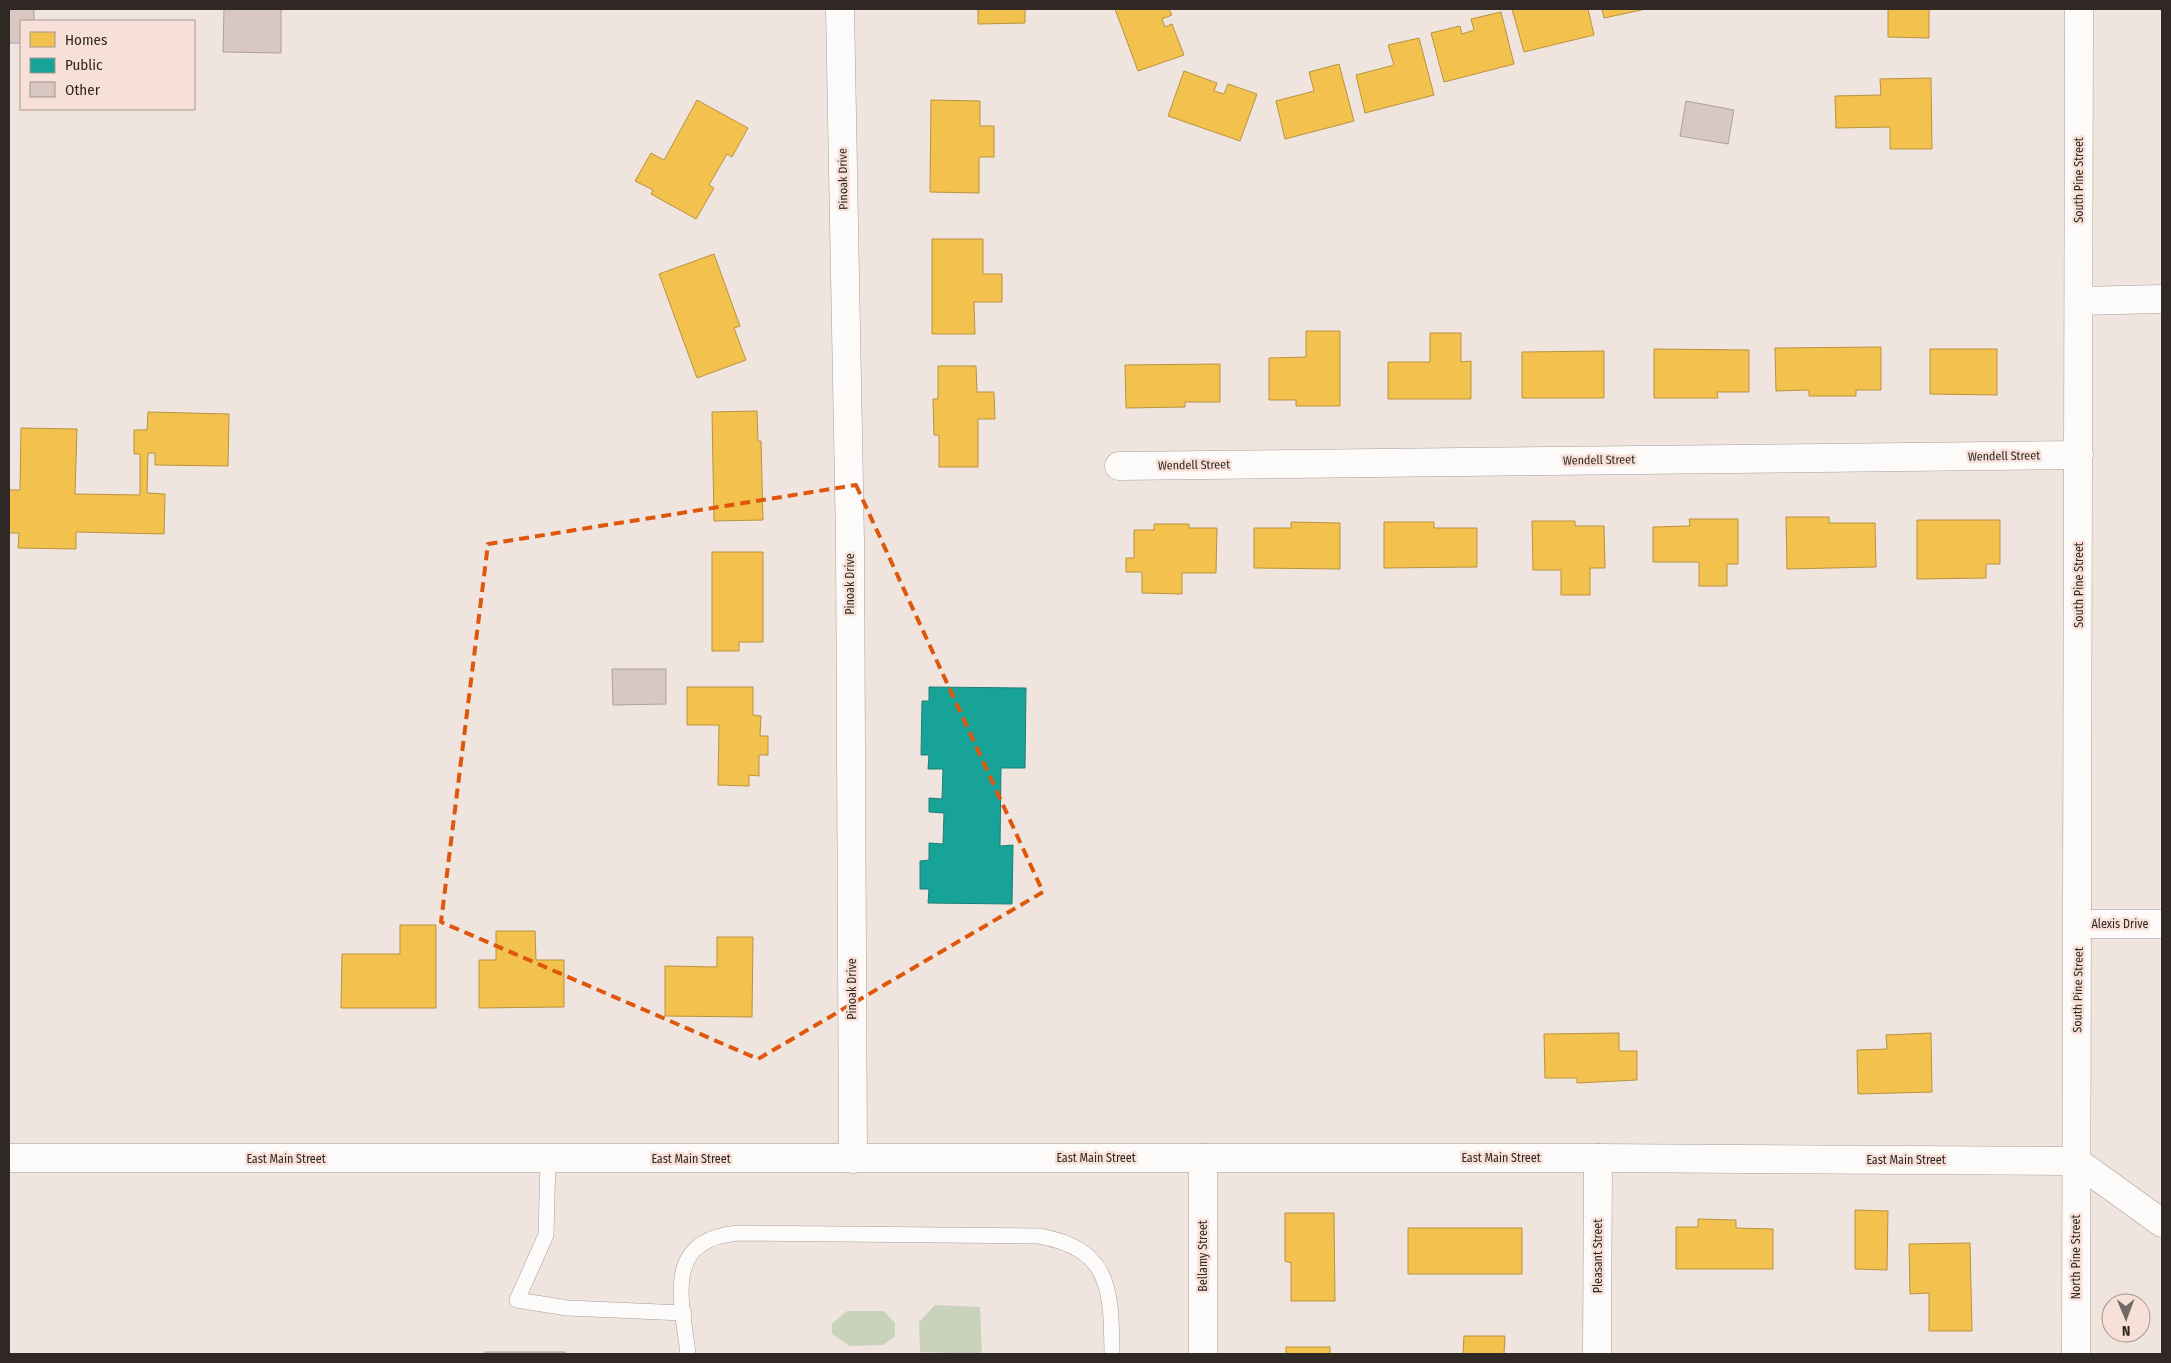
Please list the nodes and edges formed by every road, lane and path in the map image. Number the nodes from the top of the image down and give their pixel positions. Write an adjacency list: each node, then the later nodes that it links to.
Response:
1 (840, 9): 13 (street, Pinoak Drive)
2 (2079, 9): 4 (street, South Pine Street)
3 (2162, 299): 4 (street)
4 (2079, 301): 5 (street, South Pine Street)
5 (2079, 455): 6 (street, Wendell Street); 7 (street, South Pine Street)
6 (1119, 466)
7 (2078, 924): 8 (street, Alexis Drive); 14 (street, South Pine Street)
8 (2162, 924)
9 (9, 1158): 12 (street, East Main Street)
10 (1203, 1158): 11 (street, East Main Street); 13 (street, East Main Street); 19 (street, Bellamy Street)
11 (1598, 1158): 14 (street, East Main Street); 20 (street, Pleasant Street)
12 (548, 1159): 13 (street, East Main Street); 16 (lane)
13 (853, 1159)
14 (2076, 1160): 15 (street); 21 (street, North Pine Street)
15 (2162, 1223)
16 (684, 1313): 17 (lane); 18 (lane)
17 (688, 1354)
18 (1112, 1354)
19 (1203, 1354)
20 (1598, 1354)
21 (2076, 1354)

